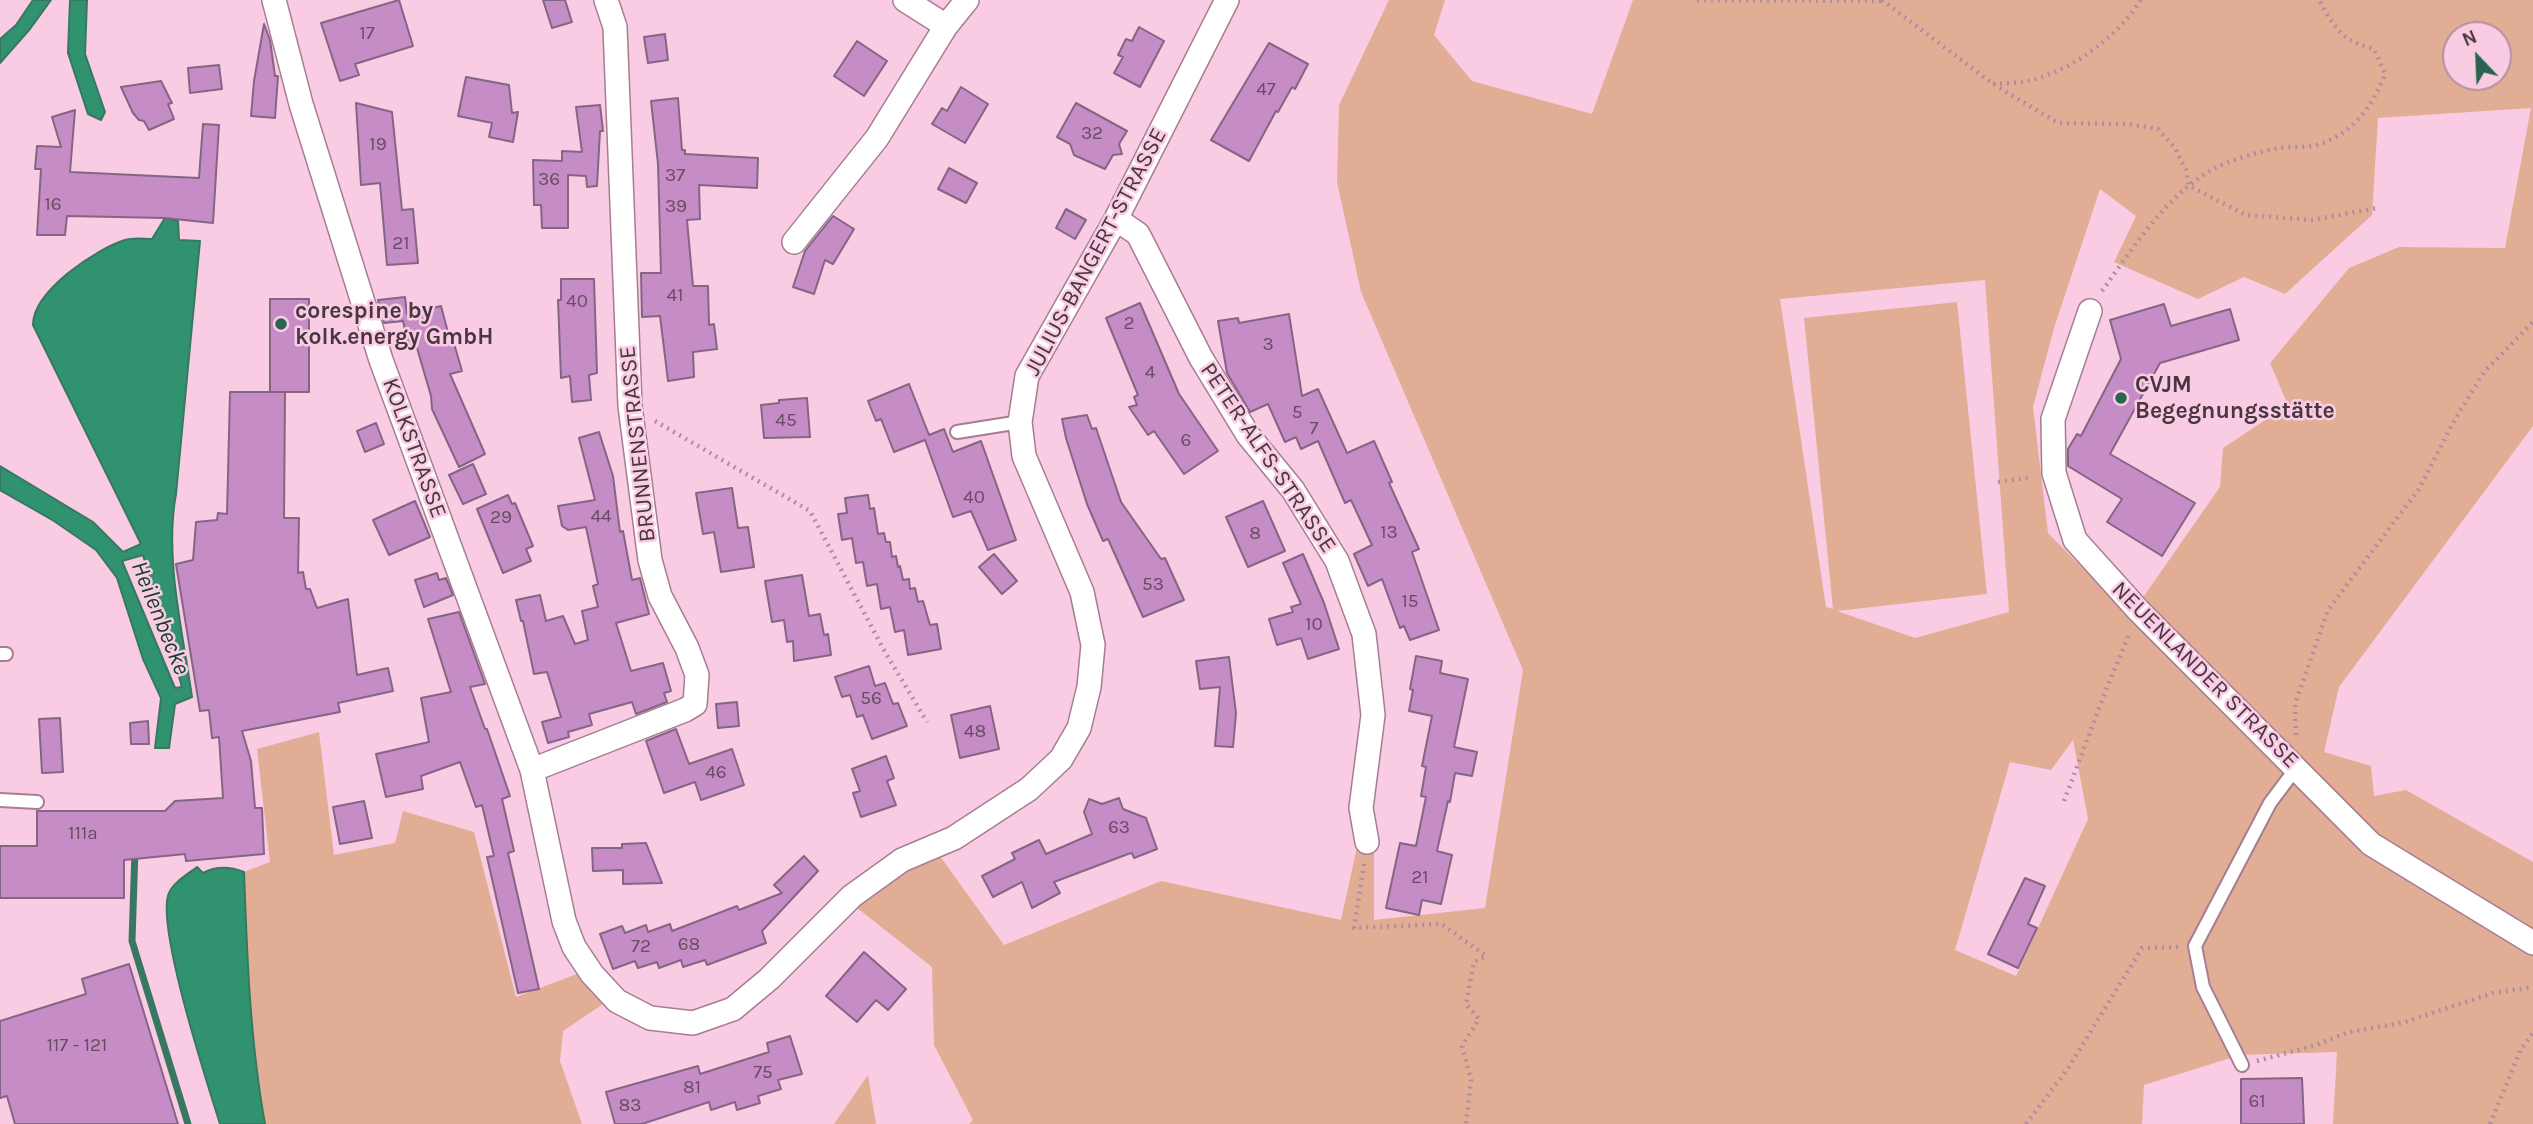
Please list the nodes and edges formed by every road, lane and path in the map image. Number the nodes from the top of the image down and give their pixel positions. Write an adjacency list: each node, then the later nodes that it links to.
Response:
1 (274, 0): 26 (street, KOLKSTRASSE)
2 (607, 0): 18 (street, BRUNNENSTRASSE)
3 (905, 0): 10 (street)
4 (967, 0): 10 (street)
5 (1227, 0): 14 (street, JULIUS-BANGERT-STRASSE)
6 (1698, 0): 9 (path)
7 (2141, 0): 11 (path)
8 (2319, 0): 12 (path)
9 (1883, 1): 11 (path)
10 (946, 26): 15 (street)
11 (1993, 84): 12 (path)
12 (2189, 186): 13 (path); 16 (path)
13 (2377, 208)
14 (1116, 219): 19 (street, JULIUS-BANGERT-STRASSE); 30 (street, PETER-ALFS-STRASSE)
15 (794, 242)
16 (2090, 311): 21 (street, NEUENLANDER STRASSE)
17 (2533, 322): 25 (path)
18 (630, 406): 24 (path); 26 (street, BRUNNENSTRASSE)
19 (1020, 422): 20 (lane); 26 (street, JULIUS-BANGERT-STRASSE)
20 (957, 432)
21 (2054, 473): 22 (path); 23 (street, NEUENLANDER STRASSE)
22 (1998, 482)
23 (2139, 611): 25 (street, NEUENLANDER STRASSE); 28 (path)
24 (927, 722)
25 (2297, 767): 31 (street, NEUENLANDER STRASSE); 32 (lane)
26 (532, 770)
27 (0, 800): 29 (lane)
28 (2064, 801)
29 (37, 802)
30 (1367, 842): 36 (path)
31 (2533, 943)
32 (2195, 946): 35 (lane); 37 (path)
33 (2533, 987): 35 (path)
34 (2533, 1033): 38 (path)
35 (2242, 1065)
36 (1466, 1124)
37 (2026, 1124)
38 (2490, 1124)

